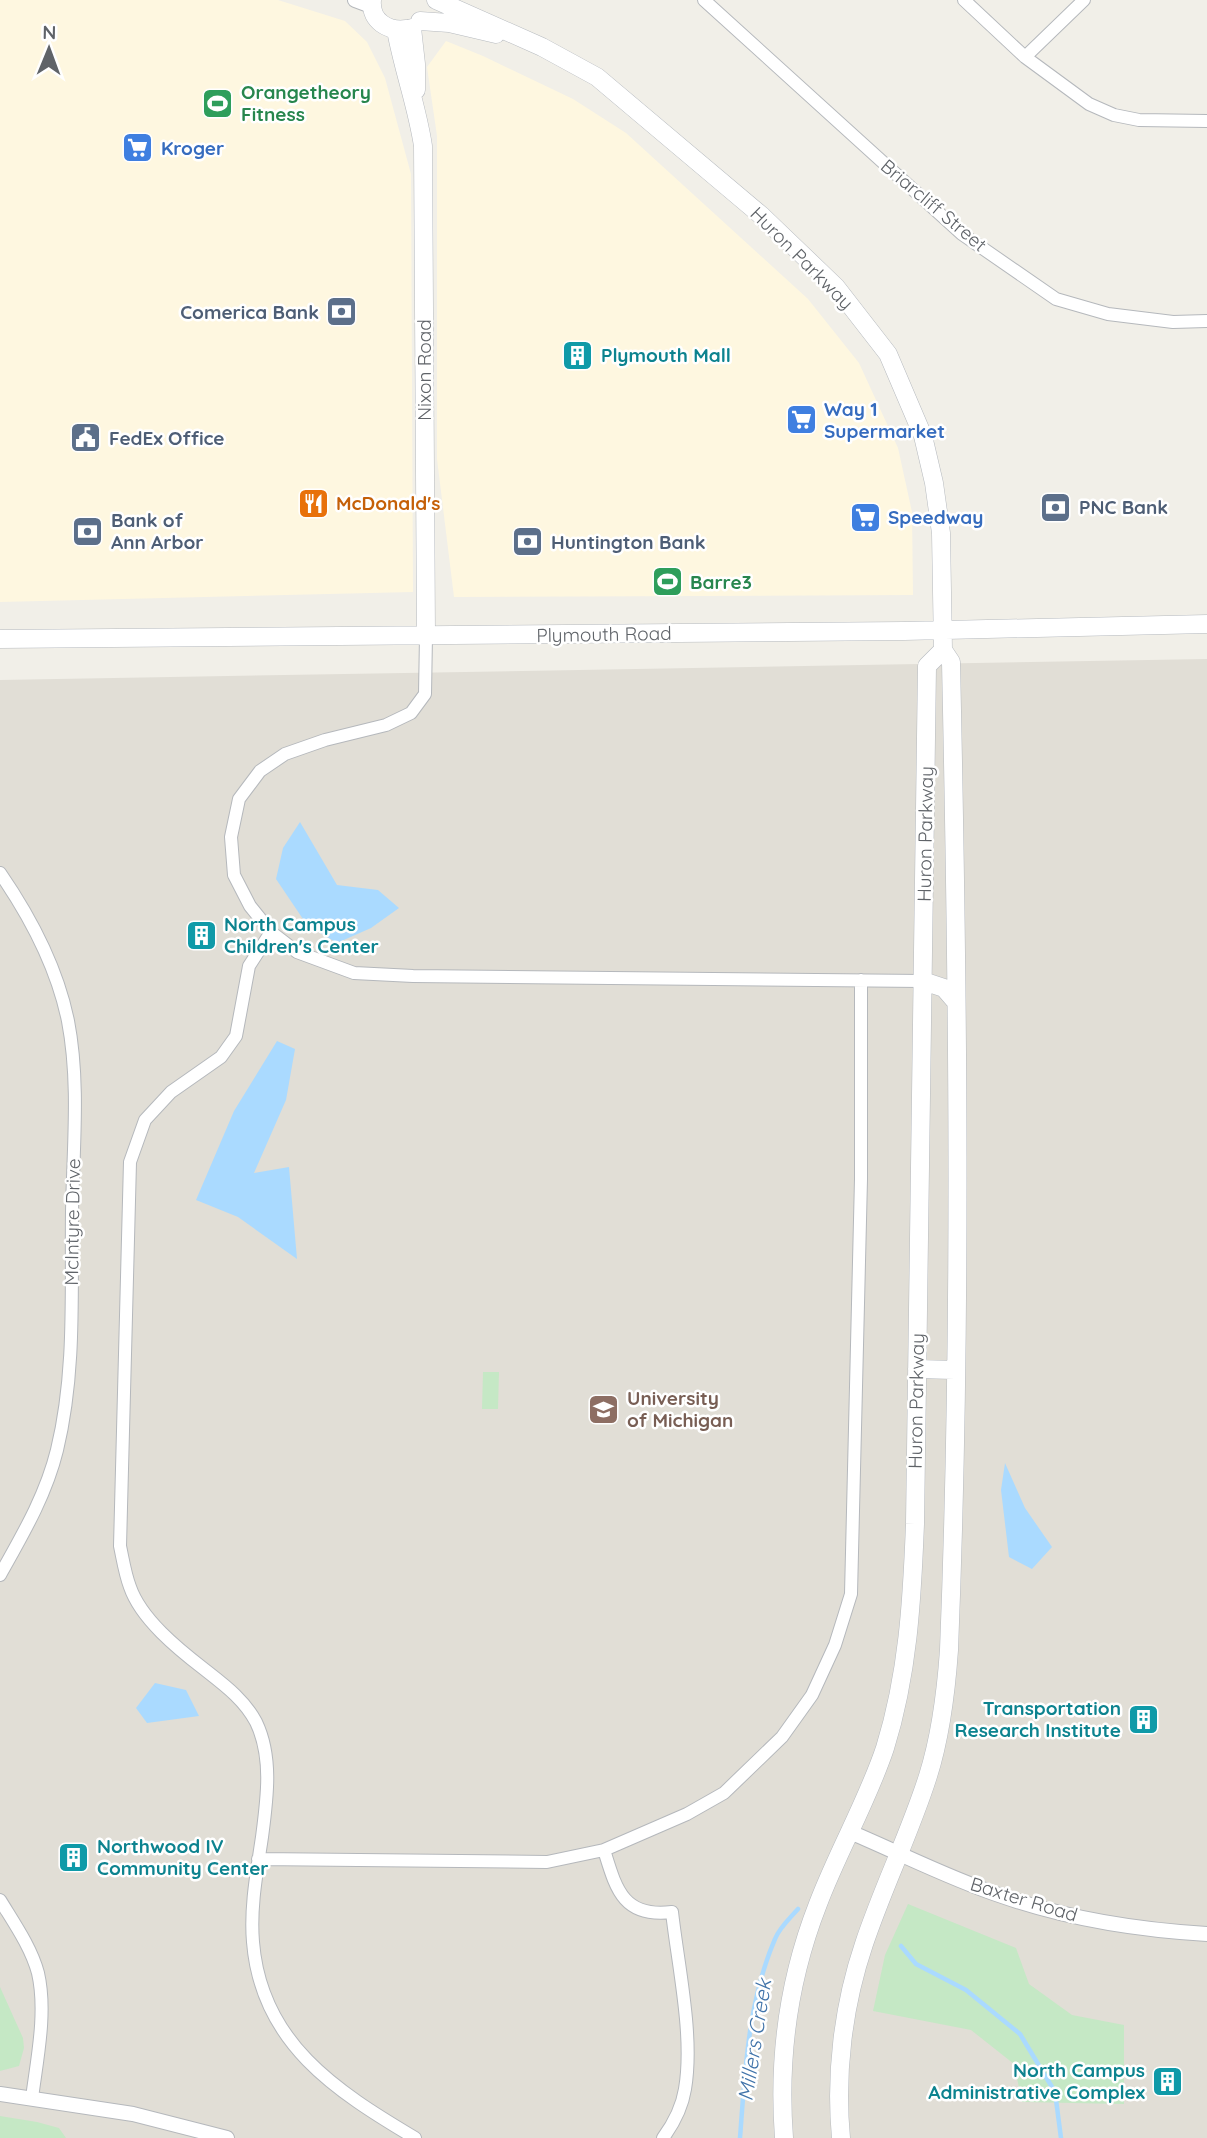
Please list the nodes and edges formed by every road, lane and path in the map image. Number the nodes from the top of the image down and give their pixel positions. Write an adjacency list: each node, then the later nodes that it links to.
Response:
1 (427, 0): 7 (main road)
2 (436, 0): 8 (main road, Huron Parkway)
3 (704, 0): 11 (street, Briarcliff Street)
4 (964, 0): 9 (street)
5 (1084, 0): 9 (street)
6 (366, 2): 7 (main road)
7 (409, 26): 8 (main road, Huron Parkway); 14 (main road, Nixon Road)
8 (530, 42): 13 (main road, Huron Parkway)
9 (1026, 57): 10 (street)
10 (1207, 121)
11 (1207, 321)
12 (1207, 624): 13 (main road, Plymouth Road)
13 (942, 630): 14 (main road, Plymouth Road); 16 (main road, Huron Parkway)
14 (426, 636): 15 (main road, Plymouth Road); 18 (street)
15 (0, 639)
16 (943, 650): 20 (main road, Huron Parkway); 21 (main road, Huron Parkway)
17 (0, 873): 24 (street, McIntyre Drive)
18 (271, 932): 19 (street); 28 (street)
19 (861, 980): 20 (street); 26 (street)
20 (923, 981): 21 (main road); 22 (main road, Huron Parkway)
21 (956, 1002): 23 (main road, Huron Parkway)
22 (917, 1369): 23 (main road); 25 (main road, Huron Parkway)
23 (955, 1370): 27 (main road, Huron Parkway)
24 (0, 1575)
25 (850, 1832): 27 (street, Baxter Road); 36 (main road, Huron Parkway)
26 (604, 1850): 28 (street); 35 (street)
27 (900, 1853): 30 (street, Baxter Road); 37 (main road, Huron Parkway)
28 (258, 1859): 34 (street)
29 (0, 1900): 32 (street)
30 (1207, 1934)
31 (0, 2094): 32 (street)
32 (32, 2098): 33 (street)
33 (228, 2138)
34 (415, 2138)
35 (663, 2138)
36 (784, 2138)
37 (841, 2138)

